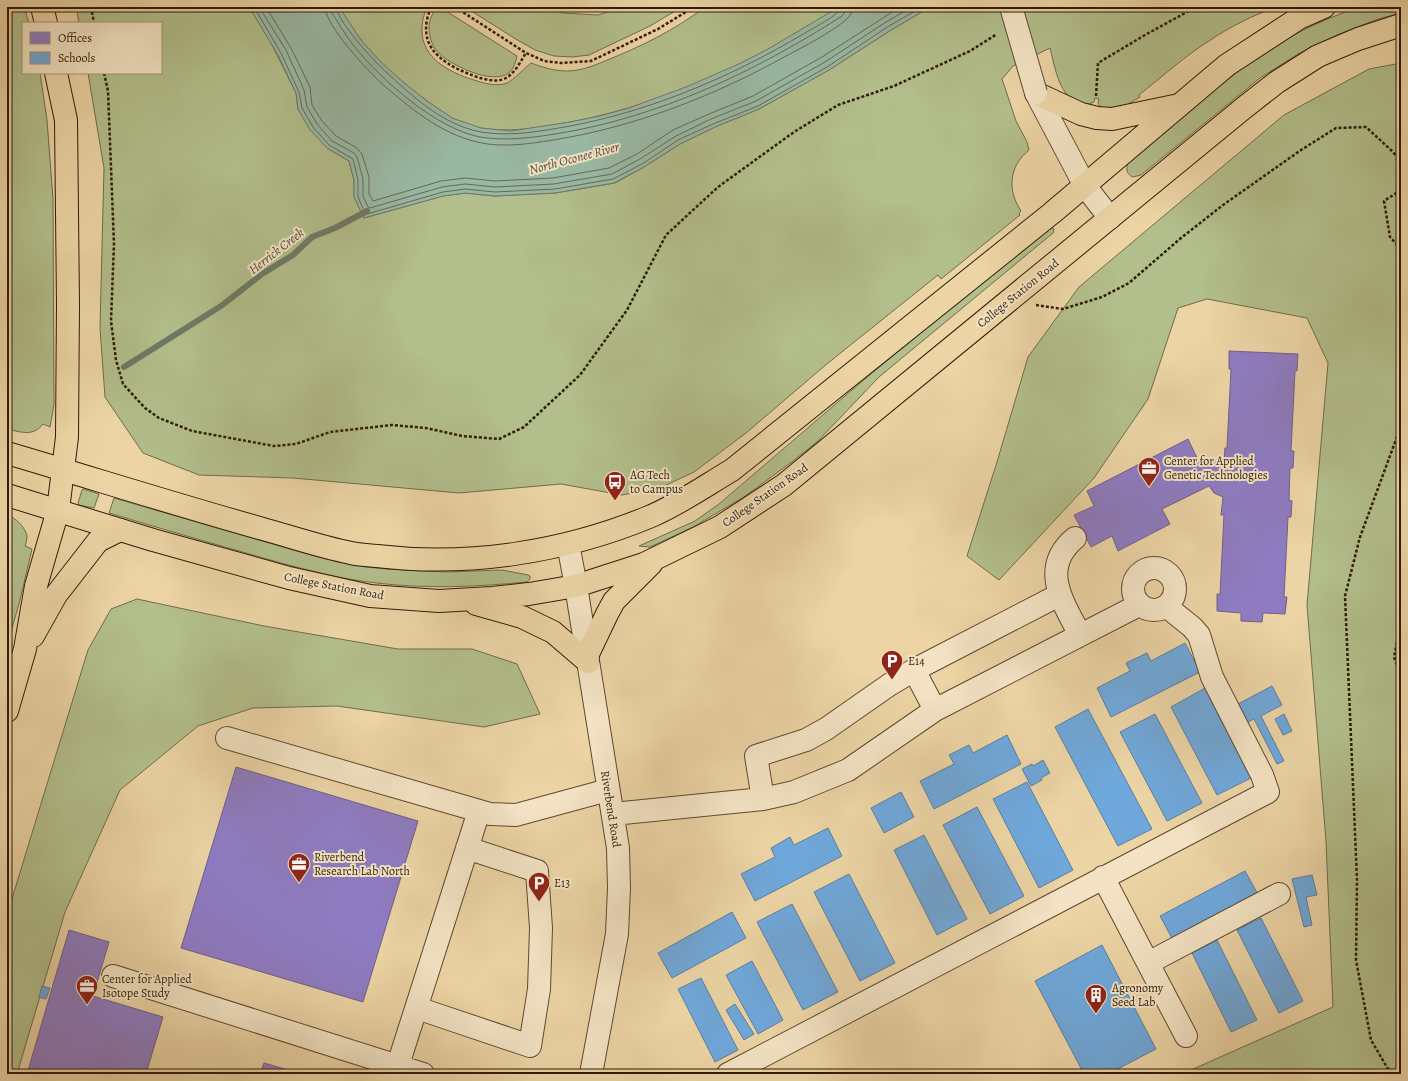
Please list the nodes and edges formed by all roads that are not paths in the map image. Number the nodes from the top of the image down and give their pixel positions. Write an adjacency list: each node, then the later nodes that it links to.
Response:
1 (42, 7): 4 (main road)
2 (1324, 7): 8 (main road)
3 (1019, 11): 7 (street, bridge)
4 (46, 22)
5 (1401, 26): 10 (main road, College Station Road)
6 (56, 74): 12 (main road)
7 (1036, 93): 8 (main road); 9 (street)
8 (1180, 105): 9 (main road)
9 (1085, 186): 10 (street); 17 (main road)
10 (1110, 218): 18 (main road, College Station Road)
11 (7, 453): 12 (main road)
12 (63, 469): 14 (main road); 17 (main road)
13 (7, 495): 14 (main road, College Station Road)
14 (58, 510): 15 (main road, College Station Road); 25 (main road)
15 (120, 530): 21 (main road, College Station Road); 25 (main road)
16 (1075, 538): 20 (street)
17 (568, 544): 19 (street, Riverbend Road)
18 (656, 559): 19 (main road, College Station Road); 26 (main road)
19 (576, 586): 21 (main road, College Station Road); 26 (street, Riverbend Road)
20 (1059, 594): 24 (street); 27 (street)
21 (462, 600): 26 (main road)
22 (1139, 605): 23 (street); 23 (street); 24 (street)
23 (1167, 607): 36 (street)
24 (1080, 635): 28 (street)
25 (25, 649): 29 (main road)
26 (587, 659): 31 (street, Riverbend Road)
27 (914, 670): 28 (street); 32 (street)
28 (935, 710): 32 (street)
29 (7, 711)
30 (227, 738): 33 (street)
31 (608, 790): 33 (street); 34 (street, Riverbend Road)
32 (763, 799): 34 (street)
33 (479, 811): 35 (street)
34 (613, 814): 44 (street, Riverbend Road)
35 (467, 848): 40 (street); 40 (street)
36 (1103, 878): 38 (street); 45 (street)
37 (1279, 894): 38 (street)
38 (1148, 963): 41 (street)
39 (113, 976): 42 (street)
40 (417, 1008): 42 (street)
41 (1186, 1036)
42 (398, 1065): 43 (street)
43 (423, 1074)
44 (591, 1074)
45 (728, 1074)

